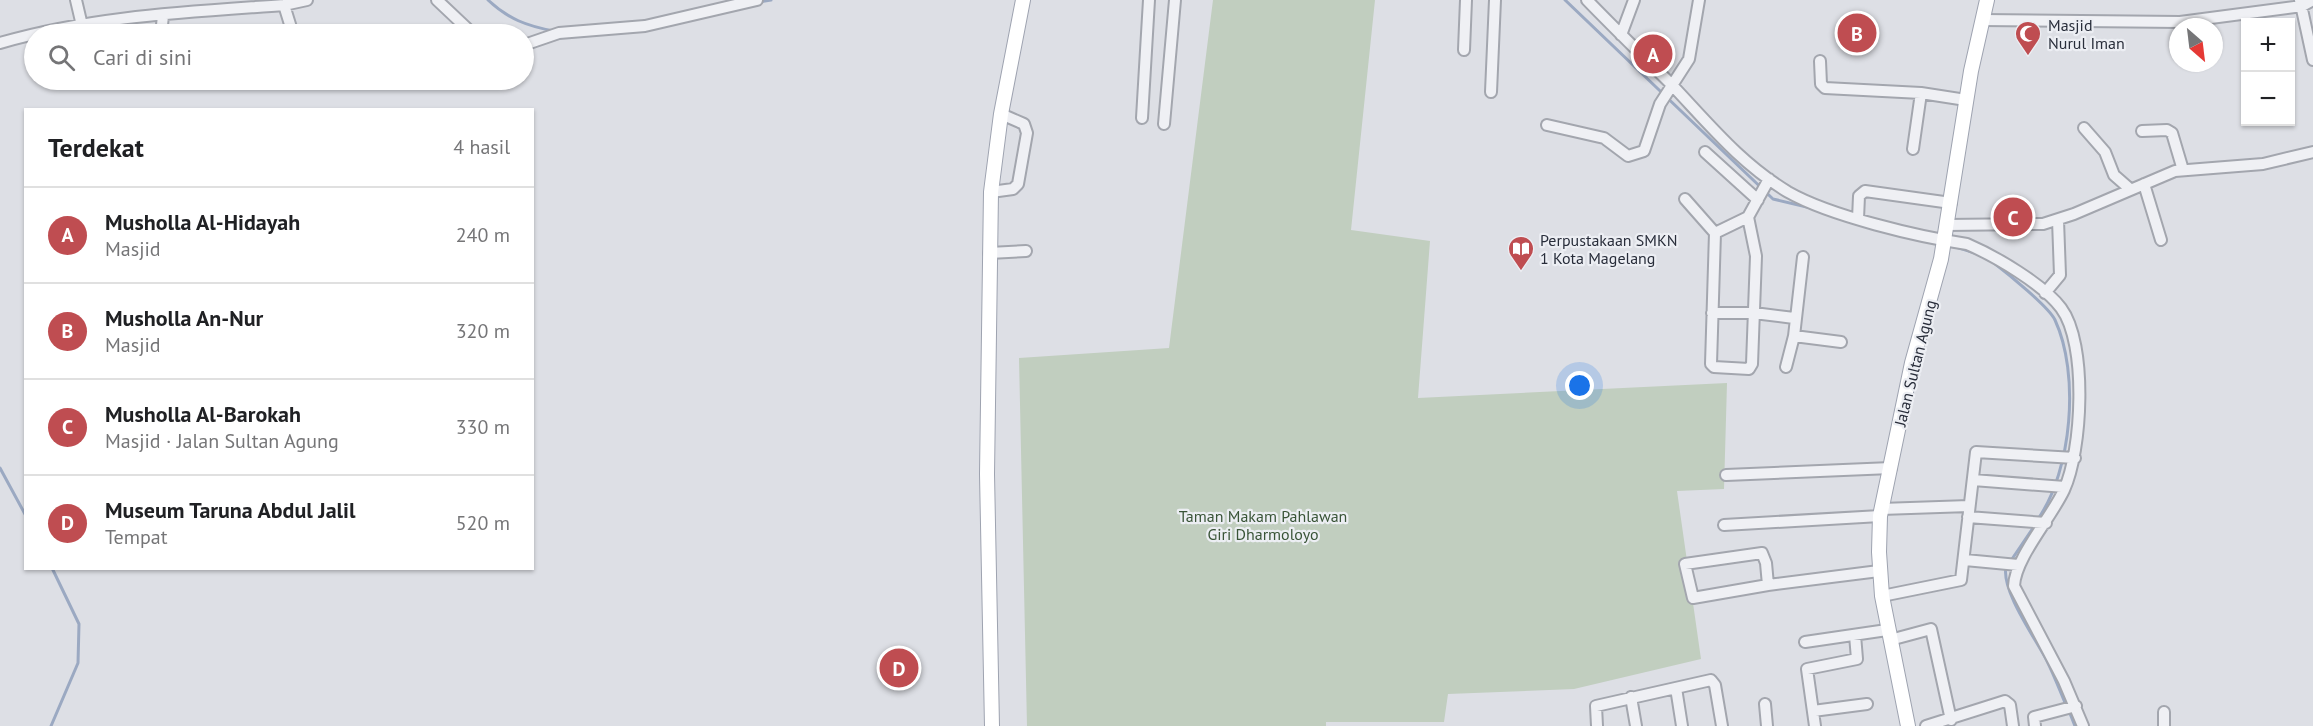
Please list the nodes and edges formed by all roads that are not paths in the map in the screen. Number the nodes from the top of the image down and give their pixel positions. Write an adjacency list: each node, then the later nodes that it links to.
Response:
1 (76, 0): 20 (street)
2 (307, 0): 16 (street)
3 (437, 0): 24 (street)
4 (757, 0): 27 (street)
5 (1023, 0): 36 (main road)
6 (1149, 0): 37 (street)
7 (1175, 0): 38 (street)
8 (1466, 0): 29 (street)
9 (1495, 0): 33 (street)
10 (1587, 0): 25 (street)
11 (1634, 0): 25 (street)
12 (1699, 0): 32 (street)
13 (1987, 0): 19 (main road, Jalan Sultan Agung)
14 (2313, 0): 15 (street)
15 (2301, 3): 19 (street); 30 (street)
16 (278, 4): 17 (street); 23 (street)
17 (231, 5): 18 (street)
18 (163, 16): 21 (street); 22 (street)
19 (1982, 20): 35 (main road, Jalan Sultan Agung)
20 (82, 24)
21 (96, 24)
22 (162, 24)
23 (288, 24)
24 (460, 24)
25 (1621, 35): 32 (street)
26 (24, 39): 28 (street)
27 (534, 42)
28 (0, 43)
29 (1464, 50)
30 (2313, 60)
31 (1820, 61): 34 (street)
32 (1668, 91): 39 (street); 47 (street)
33 (1491, 92)
34 (1921, 93): 35 (street); 42 (street)
35 (1966, 100): 51 (main road, Jalan Sultan Agung)
36 (1000, 114): 49 (main road); 49 (street)
37 (1142, 118)
38 (1164, 124)
39 (1547, 125)
40 (2084, 128): 48 (street)
41 (2142, 131): 45 (street)
42 (1913, 149)
43 (1705, 152): 47 (street)
44 (2313, 152): 45 (street)
45 (2183, 170): 46 (street)
46 (2144, 184): 48 (street); 57 (street)
47 (1764, 188): 52 (street); 53 (street)
48 (2130, 189): 54 (street)
49 (991, 192): 60 (main road)
50 (1685, 199): 56 (street)
51 (1951, 203): 53 (street); 55 (main road, Jalan Sultan Agung)
52 (1748, 217): 56 (street); 64 (street)
53 (1858, 219): 58 (street)
54 (2058, 220): 55 (street); 62 (street)
55 (1946, 225): 58 (main road, Jalan Sultan Agung)
56 (1715, 233): 63 (street)
57 (2161, 240)
58 (1942, 250): 62 (street); 70 (main road, Jalan Sultan Agung)
59 (1026, 251): 60 (street)
60 (989, 253): 94 (main road)
61 (1803, 257): 65 (street)
62 (2045, 293): 69 (street)
63 (1712, 313): 64 (street); 64 (street)
64 (1754, 313): 65 (street)
65 (1794, 318): 66 (street)
66 (1794, 336): 67 (street); 68 (street)
67 (1840, 342)
68 (1786, 367)
69 (2075, 458): 72 (street); 73 (street)
70 (1891, 468): 71 (street); 75 (main road, Jalan Sultan Agung)
71 (1726, 475)
72 (1973, 480): 73 (street); 74 (street)
73 (2065, 487): 76 (street)
74 (1969, 512): 75 (street); 76 (street); 78 (street)
75 (1881, 513): 77 (street); 80 (main road, Jalan Sultan Agung)
76 (2046, 523): 79 (street)
77 (1724, 525)
78 (1965, 560): 79 (street); 82 (street)
79 (2019, 565): 90 (street)
80 (1879, 571): 81 (street); 82 (main road, Jalan Sultan Agung)
81 (1768, 585): 81 (street)
82 (1882, 596): 84 (main road, Jalan Sultan Agung)
83 (1855, 634): 84 (street); 85 (street); 91 (street)
84 (1888, 635): 93 (street); 101 (main road, Jalan Sultan Agung)
85 (1805, 642)
86 (1676, 688): 87 (street); 97 (street); 98 (street)
87 (1631, 697): 95 (street); 96 (street)
88 (1765, 704): 99 (street)
89 (1867, 704): 91 (street)
90 (2076, 706): 104 (street); 105 (street)
91 (1813, 711): 100 (street)
92 (2164, 712): 106 (street)
93 (1951, 720): 102 (street); 103 (street)
94 (992, 726)
95 (1597, 726)
96 (1636, 726)
97 (1682, 726)
98 (1722, 726)
99 (1767, 726)
100 (1815, 726)
101 (1908, 726)
102 (1926, 726)
103 (2013, 726)
104 (2035, 726)
105 (2083, 726)
106 (2164, 726)

